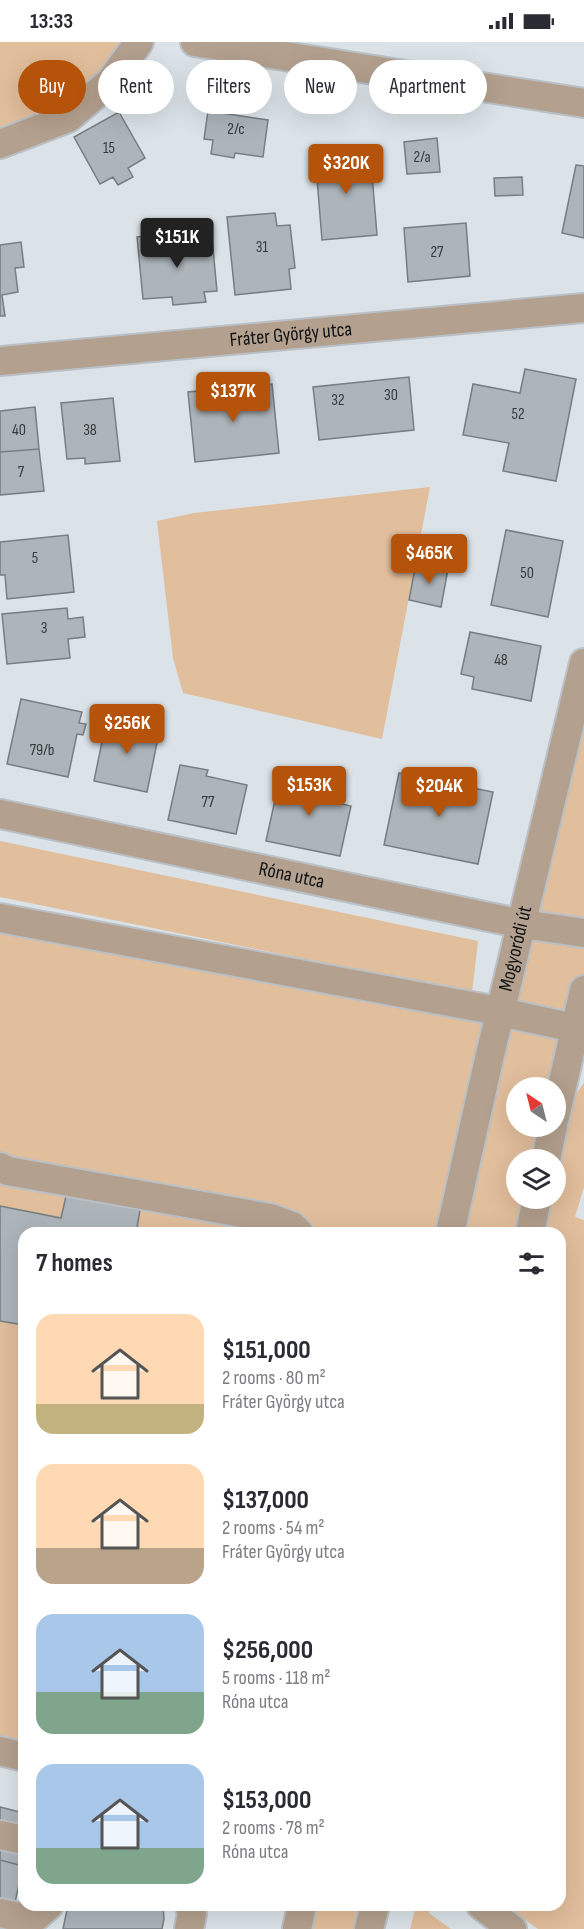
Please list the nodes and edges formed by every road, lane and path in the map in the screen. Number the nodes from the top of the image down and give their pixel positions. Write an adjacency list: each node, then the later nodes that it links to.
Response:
1 (139, 42): 4 (street)
2 (195, 42): 3 (street)
3 (584, 103)
4 (0, 144)
5 (584, 308): 6 (street, Fráter György utca)
6 (0, 361)
7 (584, 663): 10 (street, Mogyoródi út)
8 (0, 814): 10 (street, Róna utca)
9 (0, 918): 13 (street)
10 (522, 924): 11 (street, Róna utca); 13 (street, Mogyoródi út)
11 (584, 933)
12 (584, 990): 14 (street)
13 (500, 1012): 14 (street); 19 (street, Mogyoródi út)
14 (580, 1029): 15 (street)
15 (566, 1078)
16 (3, 1170): 18 (street)
17 (535, 1209): 20 (street)
18 (293, 1227)
19 (451, 1227)
20 (531, 1227)
21 (0, 1751): 22 (street)
22 (18, 1756)
23 (0, 1835): 24 (street)
24 (18, 1839)
25 (42, 1911): 30 (street)
26 (191, 1911): 31 (street)
27 (301, 1911): 32 (street)
28 (374, 1911): 33 (street)
29 (489, 1911): 34 (street)
30 (0, 1913)
31 (189, 1929)
32 (297, 1929)
33 (369, 1929)
34 (512, 1929)

